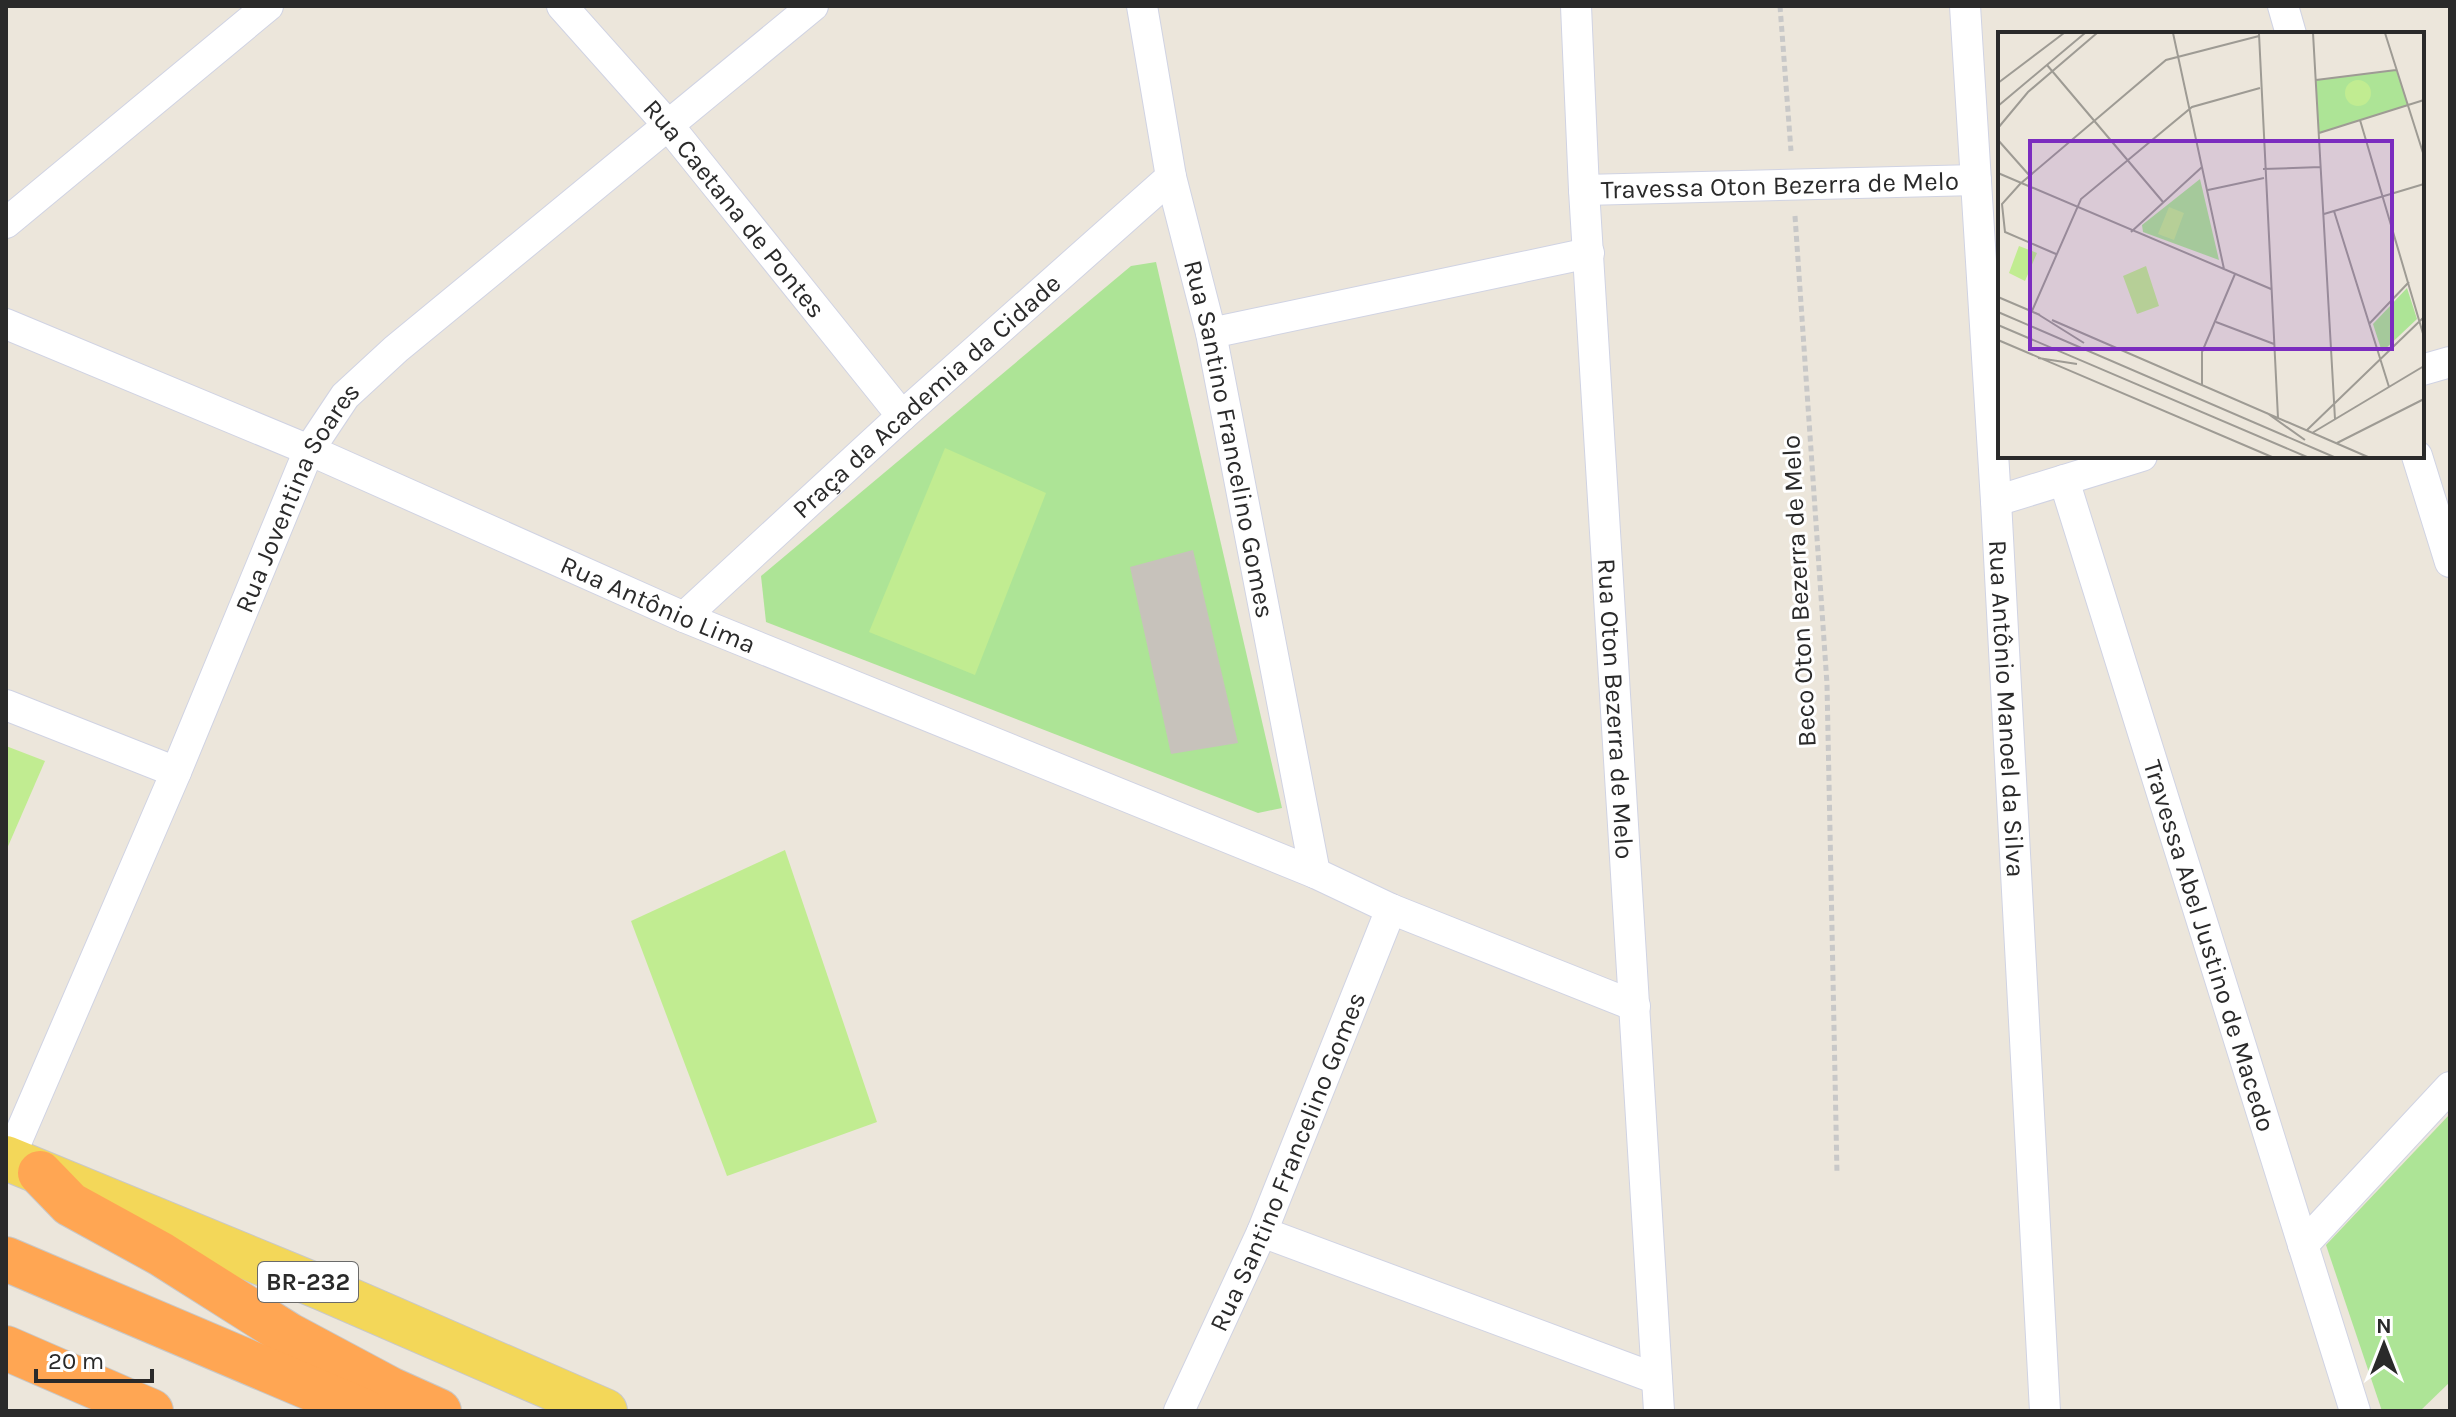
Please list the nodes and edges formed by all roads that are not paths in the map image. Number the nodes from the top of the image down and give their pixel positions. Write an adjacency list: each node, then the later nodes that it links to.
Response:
1 (268, 6): 13 (street)
2 (562, 6): 9 (street, Rua Caetana de Pontes)
3 (813, 6): 9 (street, Rua Joventina Soares)
4 (1142, 6): 10 (street, Rua Santino Francelino Gomes)
5 (1576, 6): 12 (street, Rua Oton Bezerra de Melo)
6 (1965, 6): 11 (street, Rua Antônio Manoel da Silva)
7 (2283, 6): 8 (street)
8 (2290, 32)
9 (668, 125): 19 (street, Rua Caetana de Pontes); 20 (street, Rua Joventina Soares)
10 (1171, 177): 16 (street, Rua Santino Francelino Gomes); 19 (street, Praça da Academia da Cidade)
11 (1976, 180): 12 (street, Travessa Oton Bezerra de Melo); 24 (street, Rua Antônio Manoel da Silva)
12 (1584, 190): 14 (street, Rua Oton Bezerra de Melo)
13 (6, 223)
14 (1589, 253): 16 (street); 31 (street, Rua Oton Bezerra de Melo)
15 (6, 324): 20 (street, Rua Antônio Lima)
16 (1211, 333): 29 (street, Rua Santino Francelino Gomes)
17 (2450, 362): 18 (street)
18 (2424, 369)
19 (902, 416): 26 (street, Praça da Academia da Cidade)
20 (309, 450): 26 (street, Rua Antônio Lima); 28 (street, Rua Joventina Soares)
21 (2136, 458): 23 (street)
22 (2418, 458): 25 (street)
23 (2064, 480): 24 (street); 35 (street, Travessa Abel Justino de Macedo)
24 (1996, 501): 45 (street, Rua Antônio Manoel da Silva)
25 (2450, 562)
26 (684, 617): 29 (street, Rua Antônio Lima)
27 (6, 705): 28 (street)
28 (176, 772): 33 (street, Rua Joventina Soares)
29 (1315, 873): 30 (street, Rua Antônio Lima)
30 (1391, 909): 31 (street, Rua Antônio Lima); 34 (street, Rua Santino Francelino Gomes)
31 (1635, 1006): 38 (street, Rua Oton Bezerra de Melo)
32 (2450, 1087): 35 (street)
33 (18, 1163): 41 (highway); 42 (main road, BR-232)
34 (1262, 1232): 38 (street); 43 (street, Rua Santino Francelino Gomes)
35 (2303, 1245): 46 (street, Travessa Abel Justino de Macedo)
36 (6, 1259): 40 (highway)
37 (6, 1348): 39 (highway)
38 (1657, 1379): 44 (street, Rua Oton Bezerra de Melo)
39 (151, 1411)
40 (364, 1411)
41 (439, 1411)
42 (605, 1411)
43 (1179, 1411)
44 (1659, 1411)
45 (2045, 1411)
46 (2355, 1411)

